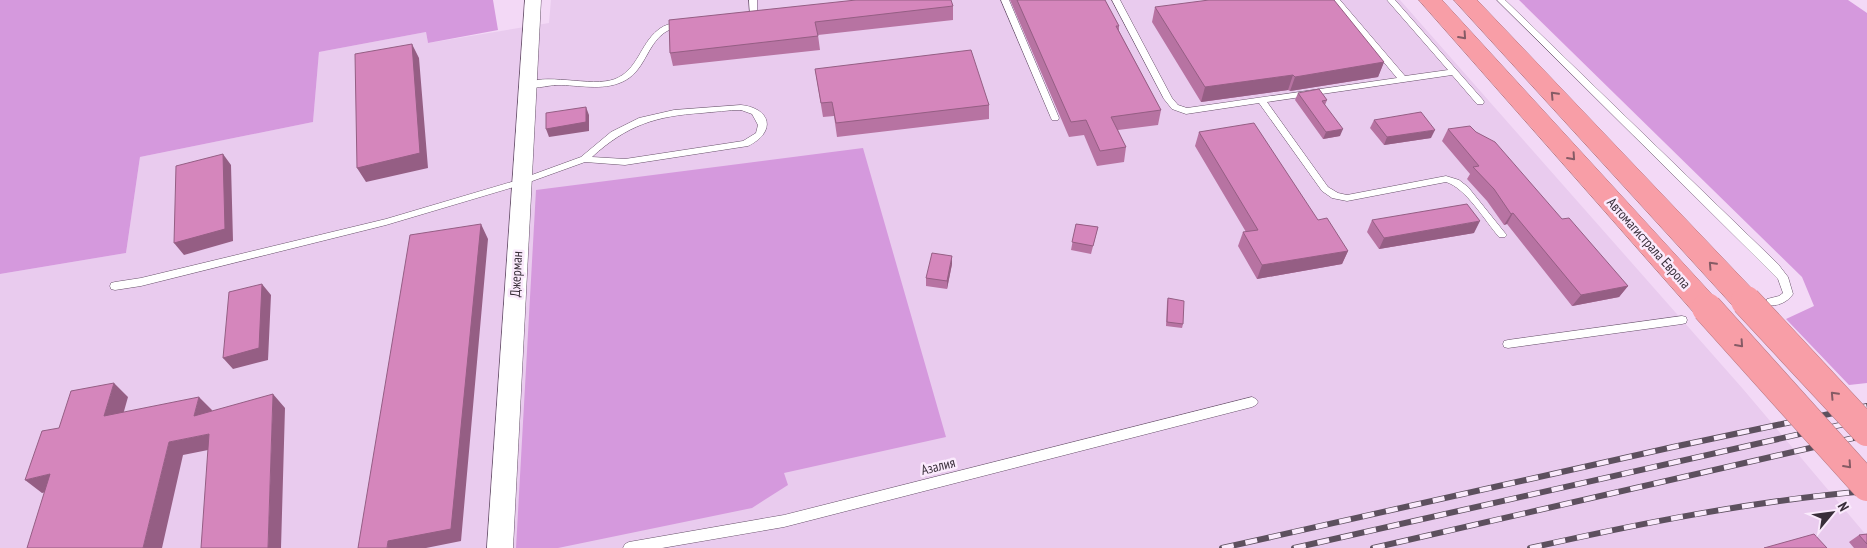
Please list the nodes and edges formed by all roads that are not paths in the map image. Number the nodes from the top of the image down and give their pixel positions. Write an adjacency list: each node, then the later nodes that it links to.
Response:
1 (533, 0): 16 (street, Джерман)
2 (753, 0): 11 (lane)
3 (1005, 0): 19 (lane)
4 (1116, 0): 17 (lane)
5 (1336, 0): 15 (lane)
6 (1391, 0): 14 (lane)
7 (1430, 0): 25 (highway, Автомагистрала Европа, one-way to 25)
8 (1464, 0): 24 (highway, one-way to 8)
9 (1501, 0): 24 (lane)
10 (763, 13): 11 (lane)
11 (754, 14): 12 (lane)
12 (744, 15)
13 (695, 21): 16 (lane)
14 (1454, 72): 15 (lane); 18 (lane)
15 (1403, 79): 17 (lane)
16 (528, 85): 21 (street, Джерман)
17 (1261, 100): 22 (lane)
18 (1480, 102)
19 (1055, 118)
20 (584, 159): 20 (lane); 21 (lane)
21 (522, 182): 23 (lane); 30 (street, Джерман)
22 (1502, 235)
23 (115, 286)
24 (1758, 302): 28 (highway, one-way to 24, bridge)
25 (1694, 314): 26 (lane); 29 (highway, Автомагистрала Европа, one-way to 29, bridge)
26 (1508, 344)
27 (1252, 402): 31 (lane, Азалия)
28 (1867, 431)
29 (1867, 486)
30 (500, 548)
31 (629, 548)

